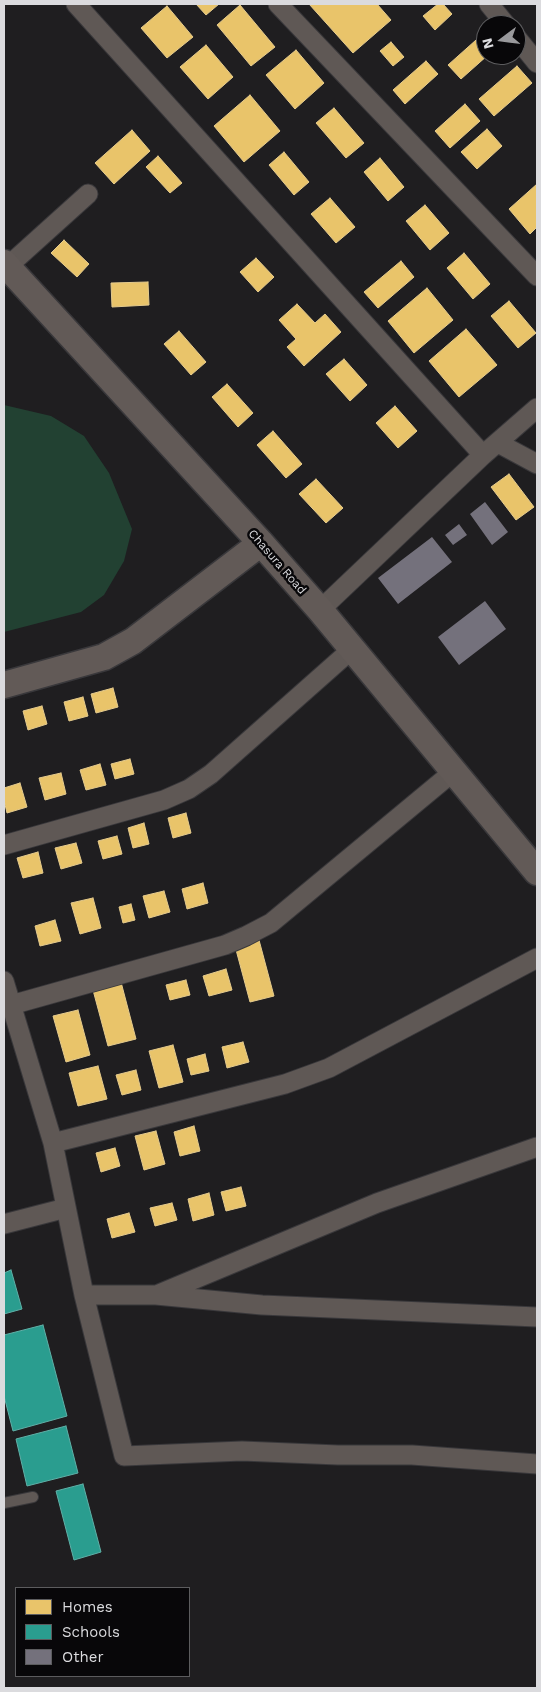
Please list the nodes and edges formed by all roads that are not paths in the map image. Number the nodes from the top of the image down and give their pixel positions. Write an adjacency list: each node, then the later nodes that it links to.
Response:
1 (76, 4): 11 (street)
2 (278, 4): 9 (street)
3 (489, 4): 4 (street)
4 (498, 15)
5 (526, 49): 6 (street)
6 (537, 63)
7 (88, 194): 8 (street)
8 (5, 265): 13 (street, Chasura Road)
9 (533, 265)
10 (537, 408): 11 (street)
11 (490, 449): 12 (street); 14 (street)
12 (537, 464)
13 (261, 542): 14 (street, Chasura Road); 16 (street)
14 (320, 610): 15 (street, Chasura Road)
15 (351, 650): 17 (street, Chasura Road); 18 (street)
16 (4, 685)
17 (453, 772): 19 (street, Chasura Road); 22 (street)
18 (4, 845)
19 (537, 872)
20 (537, 958): 23 (street)
21 (4, 981): 22 (street)
22 (11, 1005): 23 (street)
23 (52, 1143): 25 (street)
24 (537, 1147): 28 (street)
25 (66, 1208): 26 (street); 27 (street)
26 (4, 1224)
27 (84, 1295): 28 (street); 30 (street)
28 (156, 1295): 29 (street)
29 (537, 1318)
30 (537, 1464)
31 (33, 1497): 32 (lane)
32 (4, 1503)

